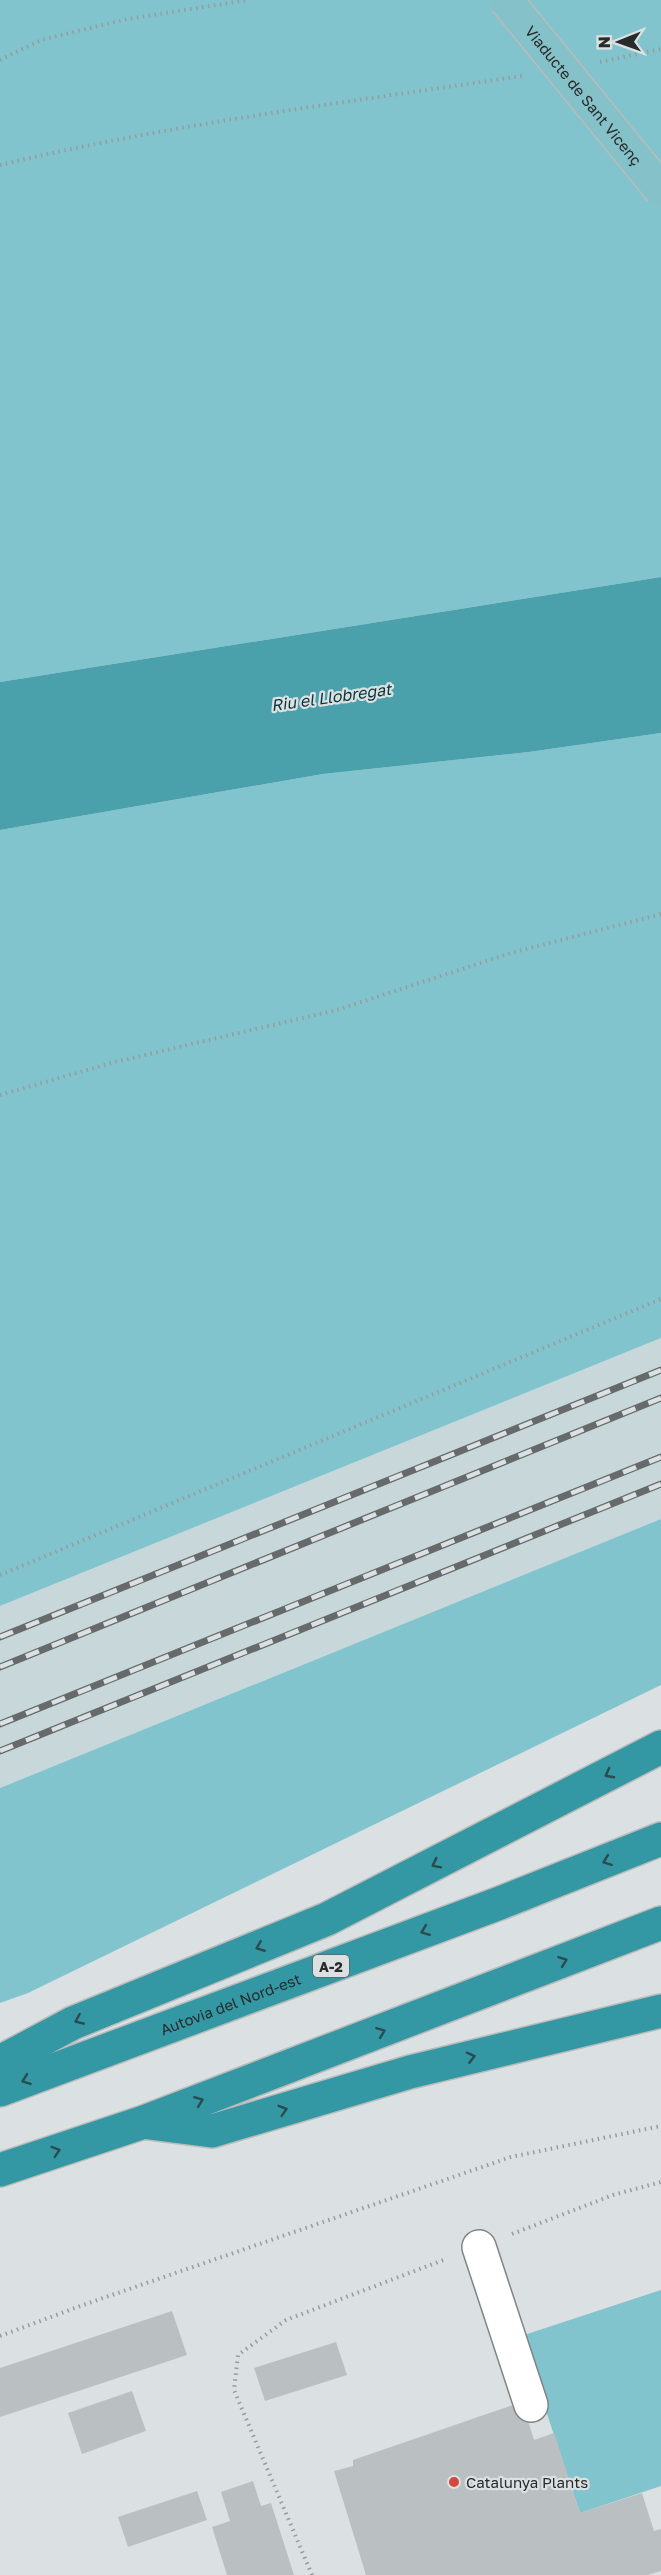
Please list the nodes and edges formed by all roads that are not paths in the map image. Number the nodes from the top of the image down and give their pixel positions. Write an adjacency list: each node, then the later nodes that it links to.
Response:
1 (506, 0): 2 (main road, Viaducte de Sant Vicenç, bridge)
2 (661, 190)
3 (661, 1747): 7 (highway, one-way to 7)
4 (661, 1839): 8 (highway, Autovia del Nord-est / A-2, one-way to 8)
5 (661, 1923): 9 (highway, one-way to 5)
6 (661, 2011): 9 (highway, one-way to 6)
7 (0, 2062)
8 (0, 2090)
9 (144, 2122): 10 (highway, one-way to 9)
10 (0, 2170)
11 (479, 2247): 12 (lane)
12 (531, 2405)

